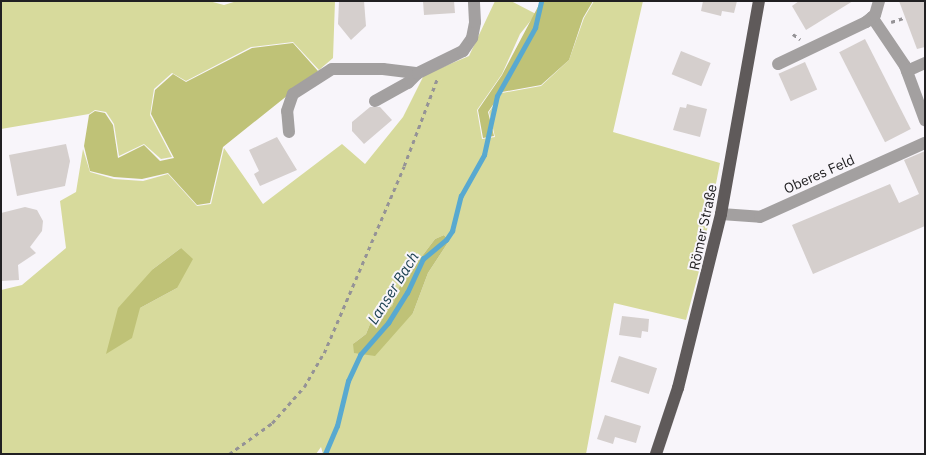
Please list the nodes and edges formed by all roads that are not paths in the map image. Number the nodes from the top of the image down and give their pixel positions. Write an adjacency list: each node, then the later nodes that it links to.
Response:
1 (474, 1): 8 (street)
2 (759, 1): 13 (main road, Römer Straße)
3 (879, 1): 4 (street)
4 (872, 17): 6 (street); 7 (street)
5 (925, 63): 7 (street)
6 (778, 64)
7 (907, 72): 10 (street)
8 (418, 73): 9 (street); 11 (street)
9 (375, 101)
10 (925, 120)
11 (289, 132)
12 (925, 143): 13 (street, Oberes Feld)
13 (722, 214): 14 (main road, Römer Straße)
14 (656, 454)

